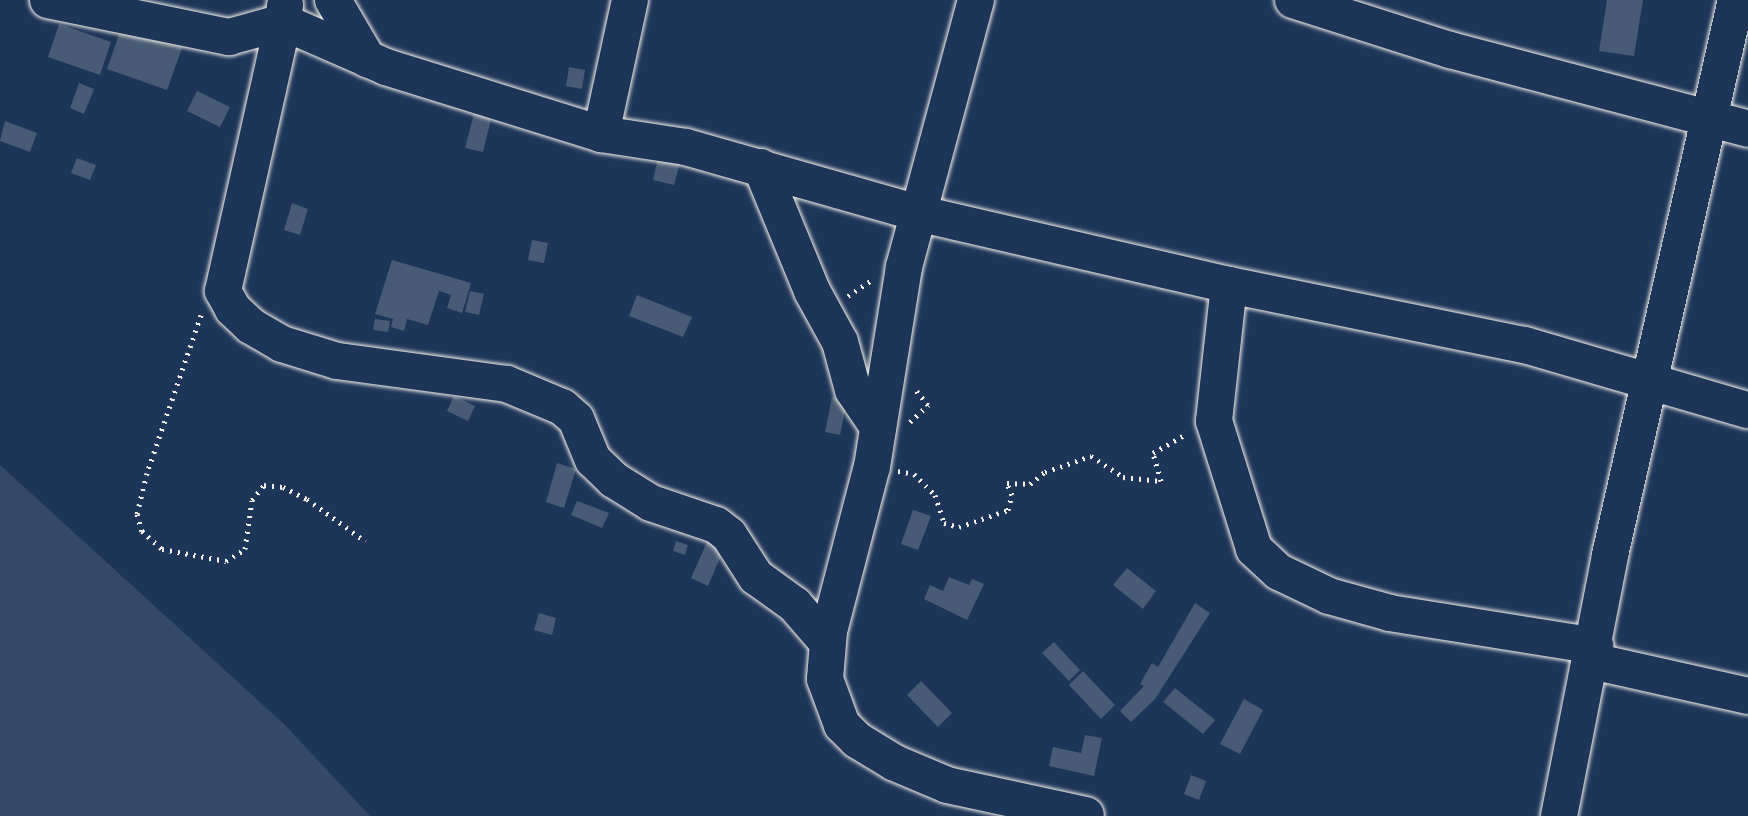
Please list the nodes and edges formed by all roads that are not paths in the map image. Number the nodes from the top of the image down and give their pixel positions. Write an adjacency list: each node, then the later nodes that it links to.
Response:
1 (48, 0): 7 (street)
2 (333, 0): 8 (street)
3 (630, 0): 11 (street)
4 (976, 0): 13 (street)
5 (1293, 0): 9 (street)
6 (1736, 0): 9 (street)
7 (284, 11): 8 (street); 19 (street)
8 (368, 60): 11 (street)
9 (1712, 119): 10 (street); 15 (street)
10 (1748, 129)
11 (601, 134): 12 (street)
12 (761, 167): 13 (street); 17 (street)
13 (917, 213): 14 (street); 17 (street)
14 (1229, 285): 15 (street); 21 (street)
15 (1653, 382): 16 (street); 21 (street)
16 (1748, 410)
17 (878, 427): 18 (street)
18 (843, 577): 19 (street); 20 (street)
19 (795, 605): 20 (street)
20 (827, 642): 23 (street)
21 (1594, 654): 22 (street); 24 (street)
22 (1748, 696)
23 (1086, 815)
24 (1559, 816)

